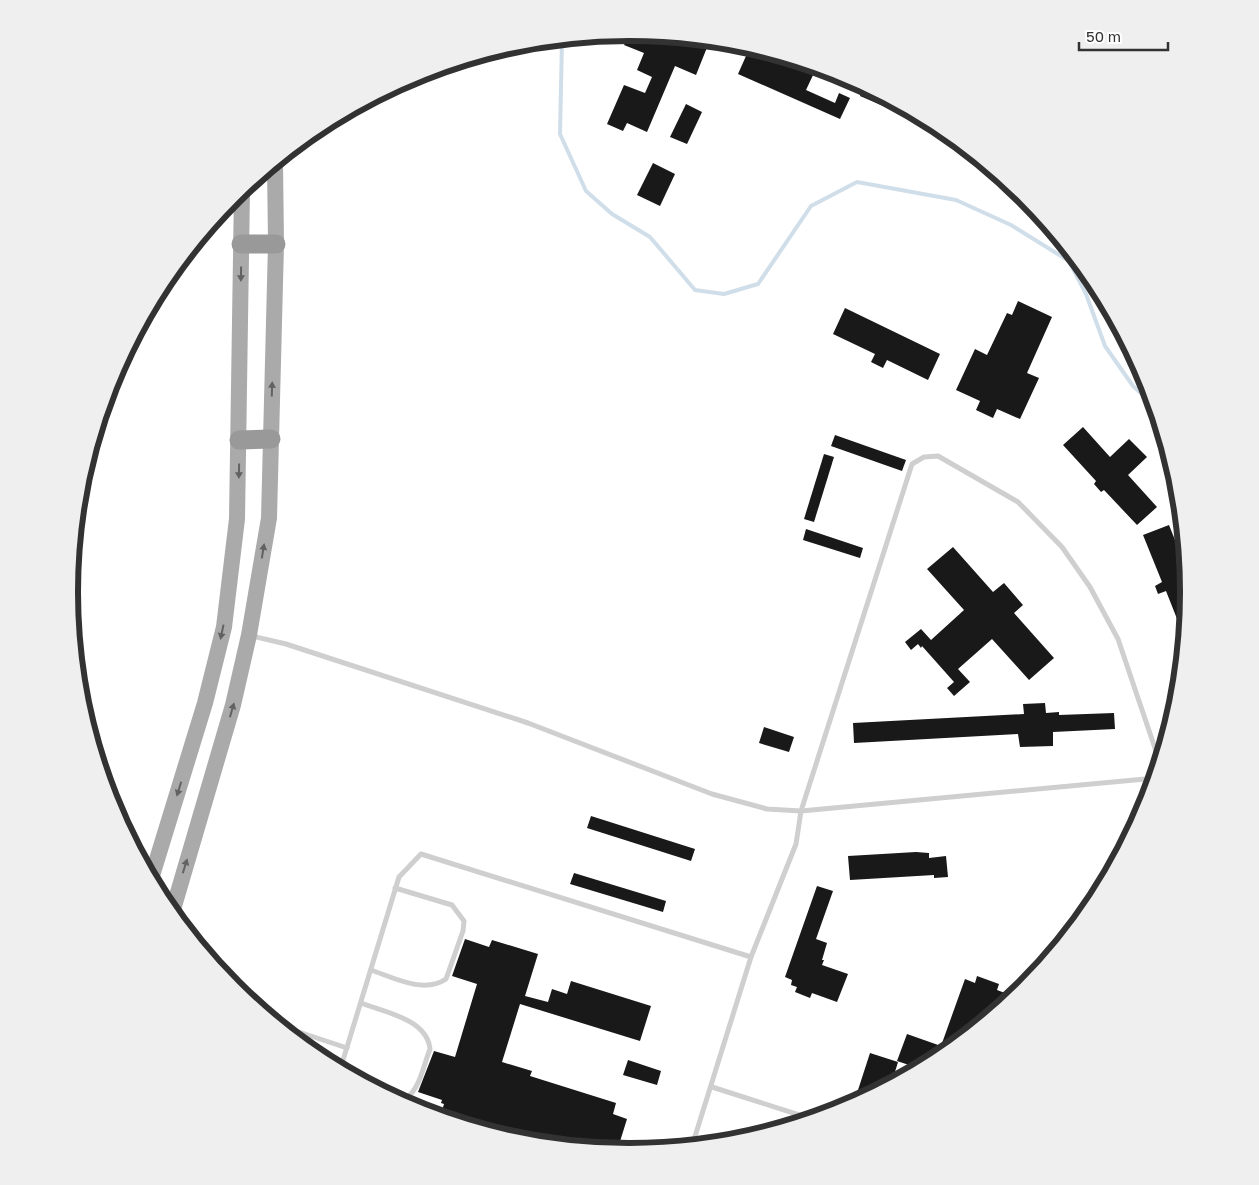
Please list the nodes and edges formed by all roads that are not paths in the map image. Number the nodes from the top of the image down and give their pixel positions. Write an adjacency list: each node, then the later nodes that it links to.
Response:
1 (275, 171): 4 (main road)
2 (242, 201): 3 (main road)
3 (241, 244): 4 (highway); 6 (main road, one-way to 6)
4 (276, 244): 5 (main road, one-way to 4)
5 (271, 439): 6 (highway); 7 (main road, one-way to 5)
6 (239, 440): 11 (main road, one-way to 11)
7 (249, 635): 10 (lane); 13 (main road, one-way to 7)
8 (1156, 753): 10 (lane)
9 (1148, 779): 10 (lane)
10 (801, 811): 14 (lane)
11 (154, 871)
12 (395, 888): 14 (lane); 15 (lane); 15 (lane)
13 (175, 904)
14 (751, 957): 20 (lane)
15 (370, 970): 16 (lane)
16 (361, 1003): 18 (lane); 21 (lane)
17 (295, 1031): 18 (lane)
18 (347, 1048): 19 (lane)
19 (342, 1063)
20 (712, 1086): 22 (lane); 23 (lane)
21 (408, 1097)
22 (800, 1116)
23 (694, 1140)

